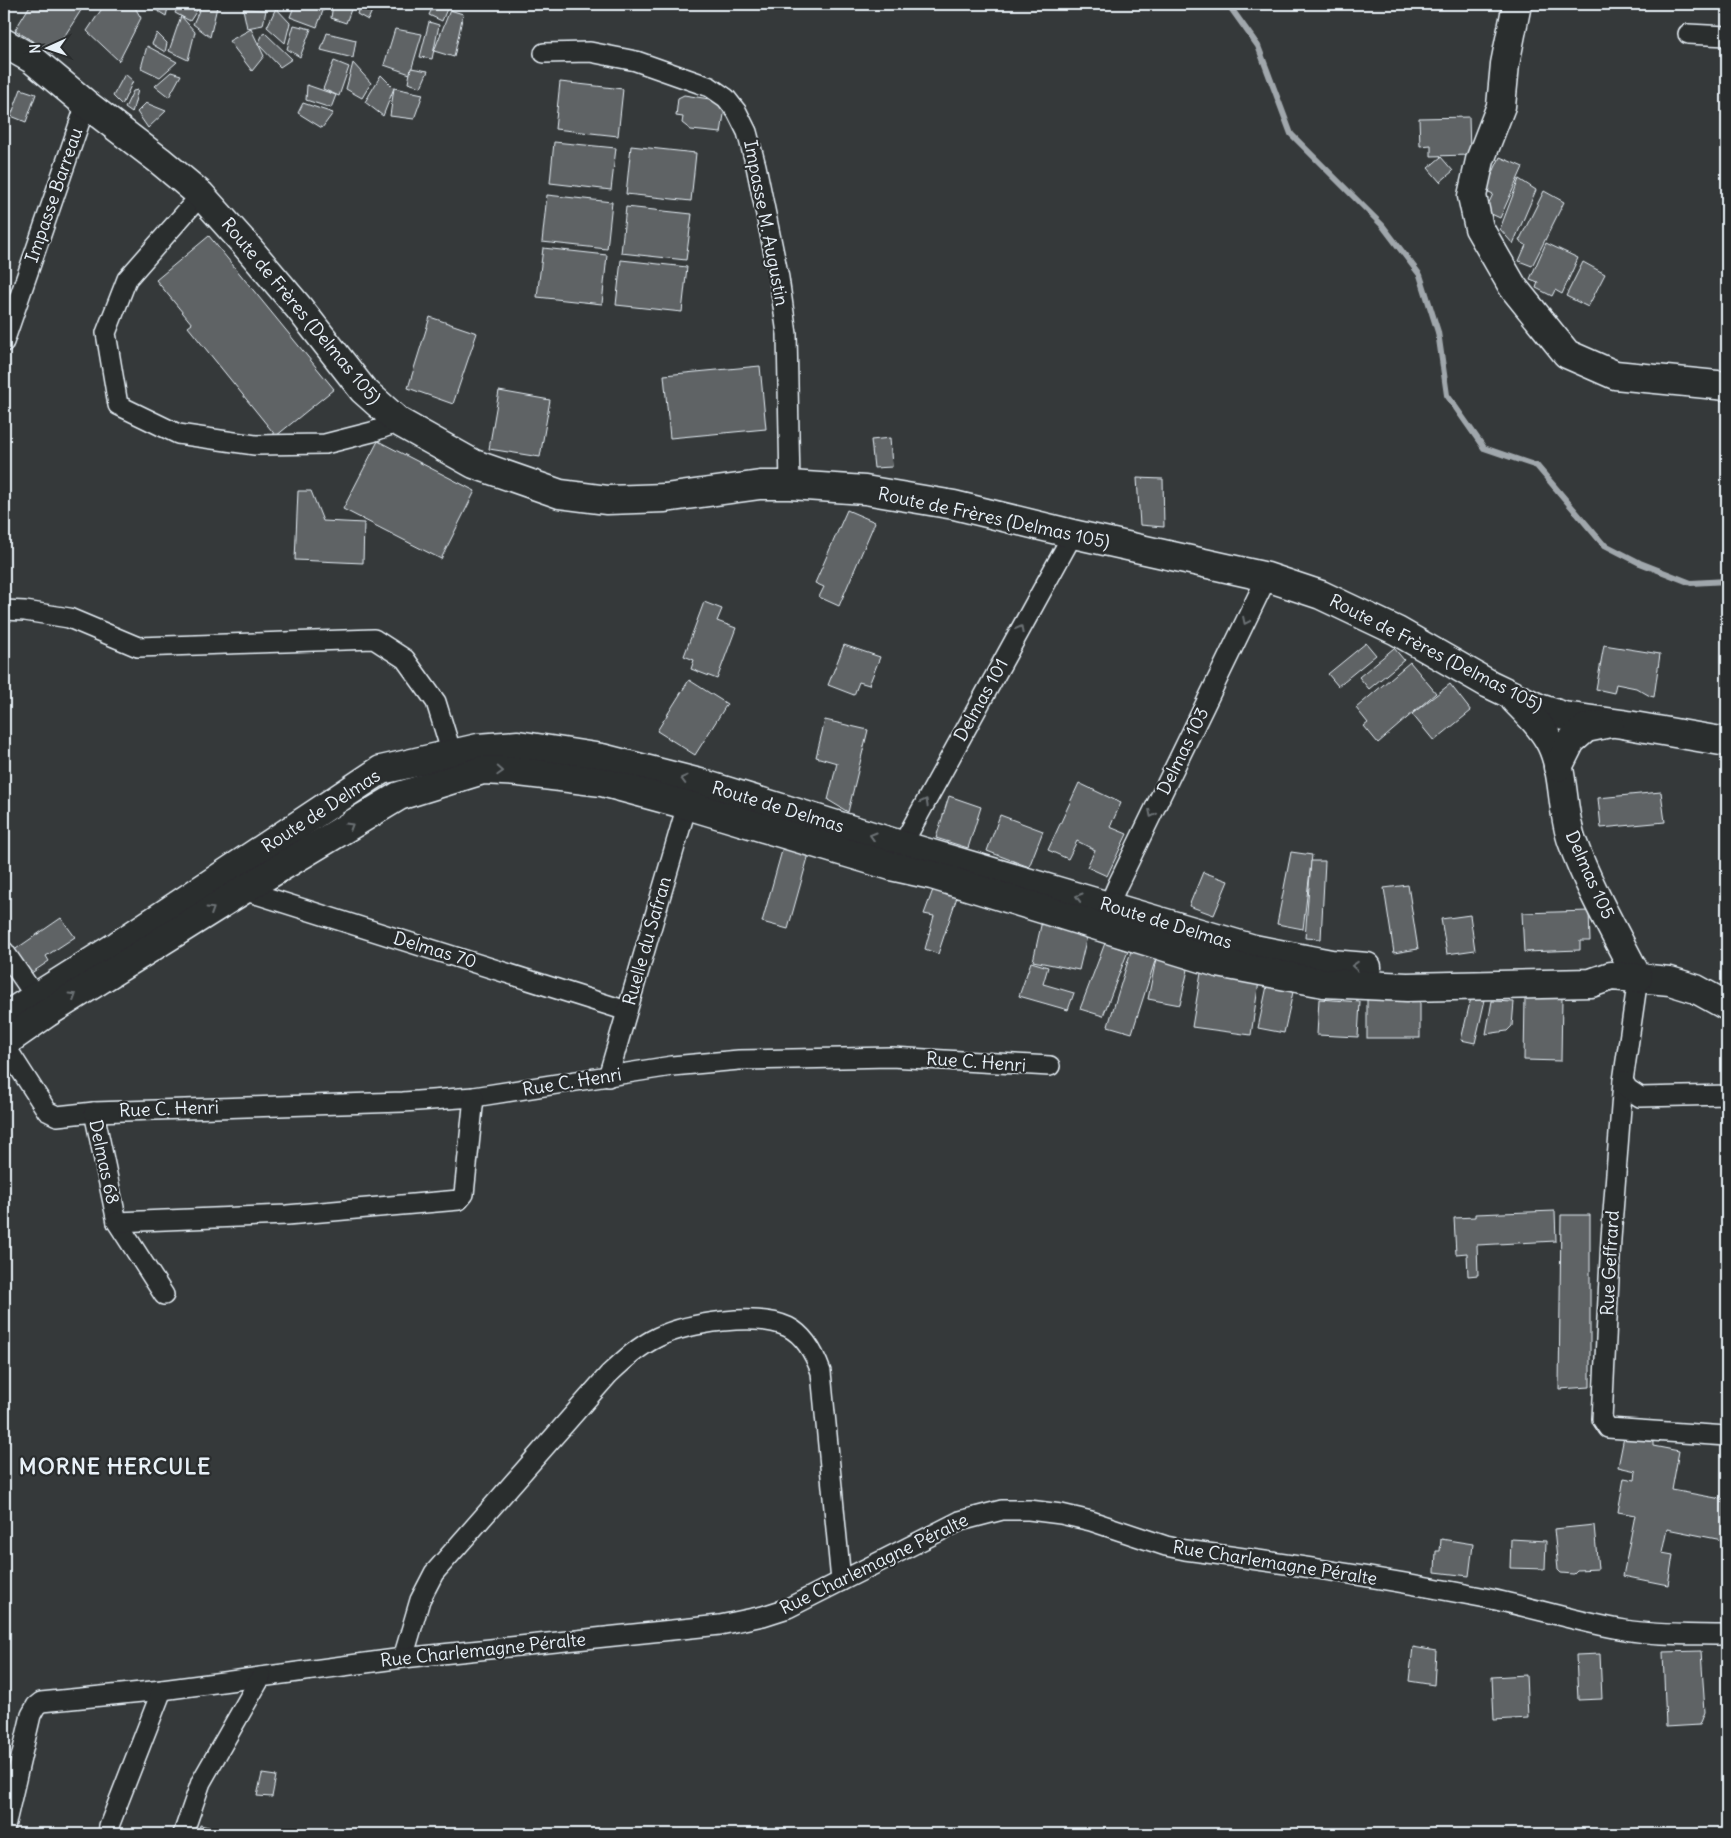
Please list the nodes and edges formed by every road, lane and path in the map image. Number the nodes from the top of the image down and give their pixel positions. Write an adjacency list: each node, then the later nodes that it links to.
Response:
1 (1517, 4): 9 (main road)
2 (1688, 34): 3 (street)
3 (1727, 36)
4 (4, 43): 6 (main road, Route de Frères (Delmas 105))
5 (544, 53): 11 (street, Impasse M. Augustin)
6 (86, 104): 7 (main road, Route de Frères (Delmas 105)); 8 (street, Impasse Barreau)
7 (201, 195): 10 (main road, Route de Frères (Delmas 105)); 10 (street)
8 (4, 342)
9 (1727, 386)
10 (399, 422): 11 (main road, Route de Frères (Delmas 105))
11 (790, 484): 12 (main road, Route de Frères (Delmas 105))
12 (1073, 534): 13 (main road, Route de Frères (Delmas 105)); 21 (street, Delmas 101, one-way to 12)
13 (1267, 577): 15 (main road, Route de Frères (Delmas 105)); 23 (street, Delmas 103, one-way to 23)
14 (4, 610): 18 (street)
15 (1508, 693): 16 (main road, Route de Frères (Delmas 105)); 19 (main road, Delmas 105)
16 (1613, 722): 17 (main road, Route de Frères (Delmas 105)); 19 (main road)
17 (1727, 742)
18 (455, 765): 20 (main road, Route de Delmas, one-way to 20); 21 (main road, Route de Delmas, one-way to 18); 22 (main road, Route de Delmas, one-way to 18); 26 (main road, Route de Delmas)
19 (1558, 767): 25 (main road, Delmas 105)
20 (687, 805): 21 (main road, Route de Delmas); 28 (street, Ruelle du Safran)
21 (896, 855): 23 (main road, Route de Delmas)
22 (243, 890): 26 (main road, Route de Delmas, one-way to 22); 28 (street, Delmas 70)
23 (1104, 916): 25 (main road, Route de Delmas)
24 (4, 951): 26 (street)
25 (1638, 978): 27 (main road, Route de Delmas); 33 (street, Rue Geffrard)
26 (41, 1005): 29 (main road, Route de Delmas); 30 (main road, Route de Delmas)
27 (1727, 1006)
28 (627, 1011): 32 (street, Ruelle du Safran)
29 (4, 1018)
30 (4, 1044): 36 (street, Delmas 68)
31 (1050, 1066): 32 (street, Rue C. Henri)
32 (608, 1077): 35 (street, Rue C. Henri)
33 (1623, 1081): 34 (street); 39 (street, Rue Geffrard)
34 (1727, 1096)
35 (474, 1097): 36 (street, Rue C. Henri); 37 (street)
36 (94, 1112): 37 (street, Delmas 68)
37 (117, 1222): 38 (street, Delmas 68)
38 (164, 1295)
39 (1727, 1436)
40 (841, 1581): 41 (street, Rue Charlemagne Péralte); 42 (street, Rue Charlemagne Péralte); 42 (street)
41 (1727, 1635)
42 (402, 1658): 43 (street, Rue Charlemagne Péralte)
43 (261, 1677): 44 (street, Rue Charlemagne Péralte); 47 (street)
44 (162, 1690): 45 (street, Rue Charlemagne Péralte); 46 (street)
45 (4, 1831)
46 (108, 1834)
47 (183, 1834)

